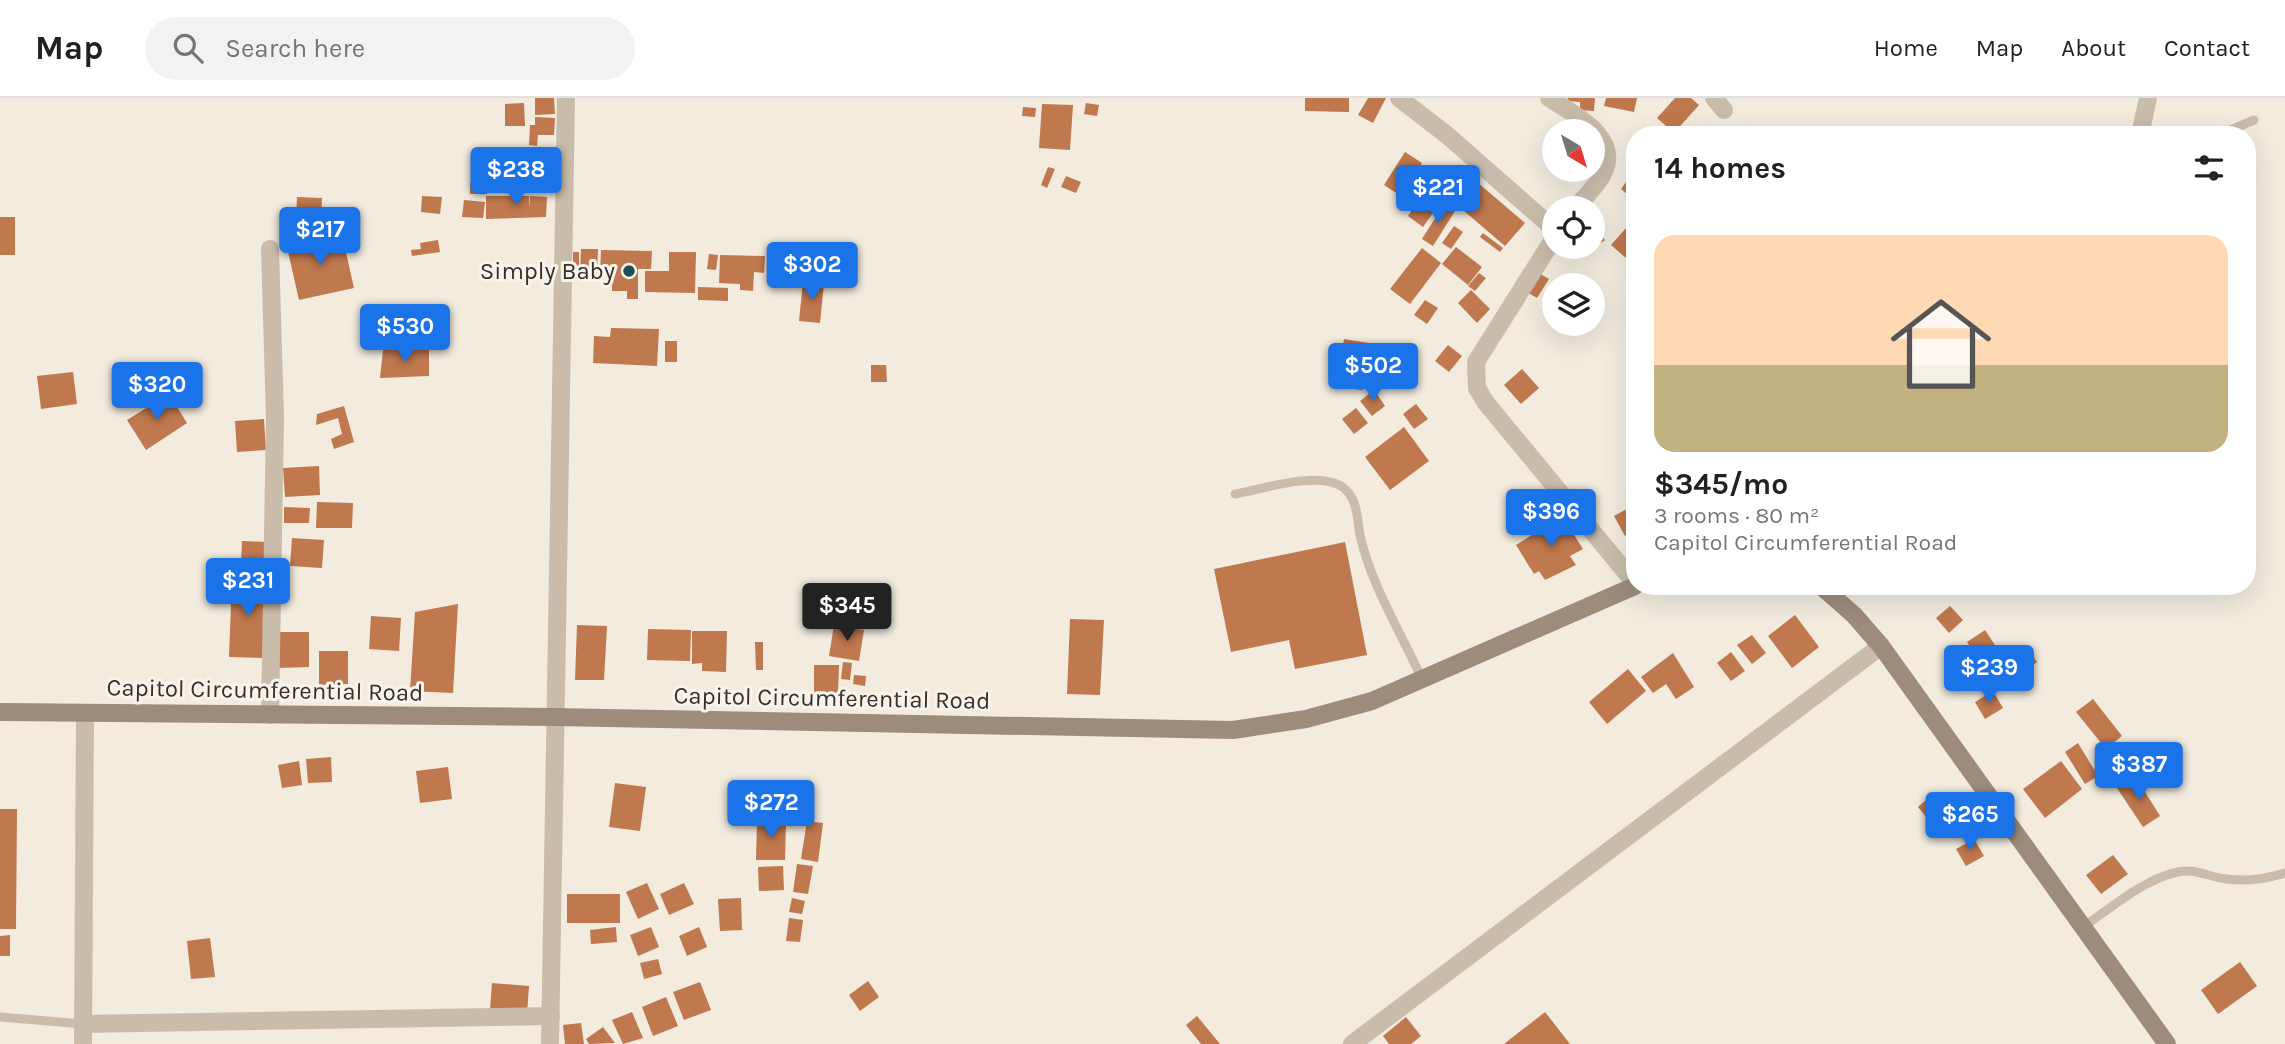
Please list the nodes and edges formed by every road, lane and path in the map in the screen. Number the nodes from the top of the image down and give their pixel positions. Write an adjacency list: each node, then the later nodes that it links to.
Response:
1 (566, 98): 21 (street)
2 (1399, 98): 9 (street)
3 (1549, 98): 8 (street)
4 (2148, 98): 6 (street)
5 (2254, 120): 7 (lane)
6 (2142, 126)
7 (2240, 126)
8 (1585, 196)
9 (1542, 218)
10 (270, 249): 20 (street)
11 (1542, 258): 13 (street)
12 (1235, 494): 17 (lane)
13 (1626, 573)
14 (1626, 588): 17 (main road, Capitol Circumferential Road)
15 (1831, 595): 16 (main road)
16 (1881, 646): 23 (main road); 29 (street)
17 (1422, 679): 21 (main road, Capitol Circumferential Road)
18 (0, 712): 19 (main road, Capitol Circumferential Road)
19 (85, 713): 20 (main road, Capitol Circumferential Road); 26 (street)
20 (270, 715): 21 (main road, Capitol Circumferential Road)
21 (555, 717): 24 (street)
22 (2285, 873): 23 (lane)
23 (2083, 927): 30 (main road)
24 (551, 1016): 26 (street); 28 (street)
25 (0, 1017): 26 (lane)
26 (83, 1024): 27 (street)
27 (83, 1044)
28 (550, 1044)
29 (1352, 1044)
30 (2167, 1044)

